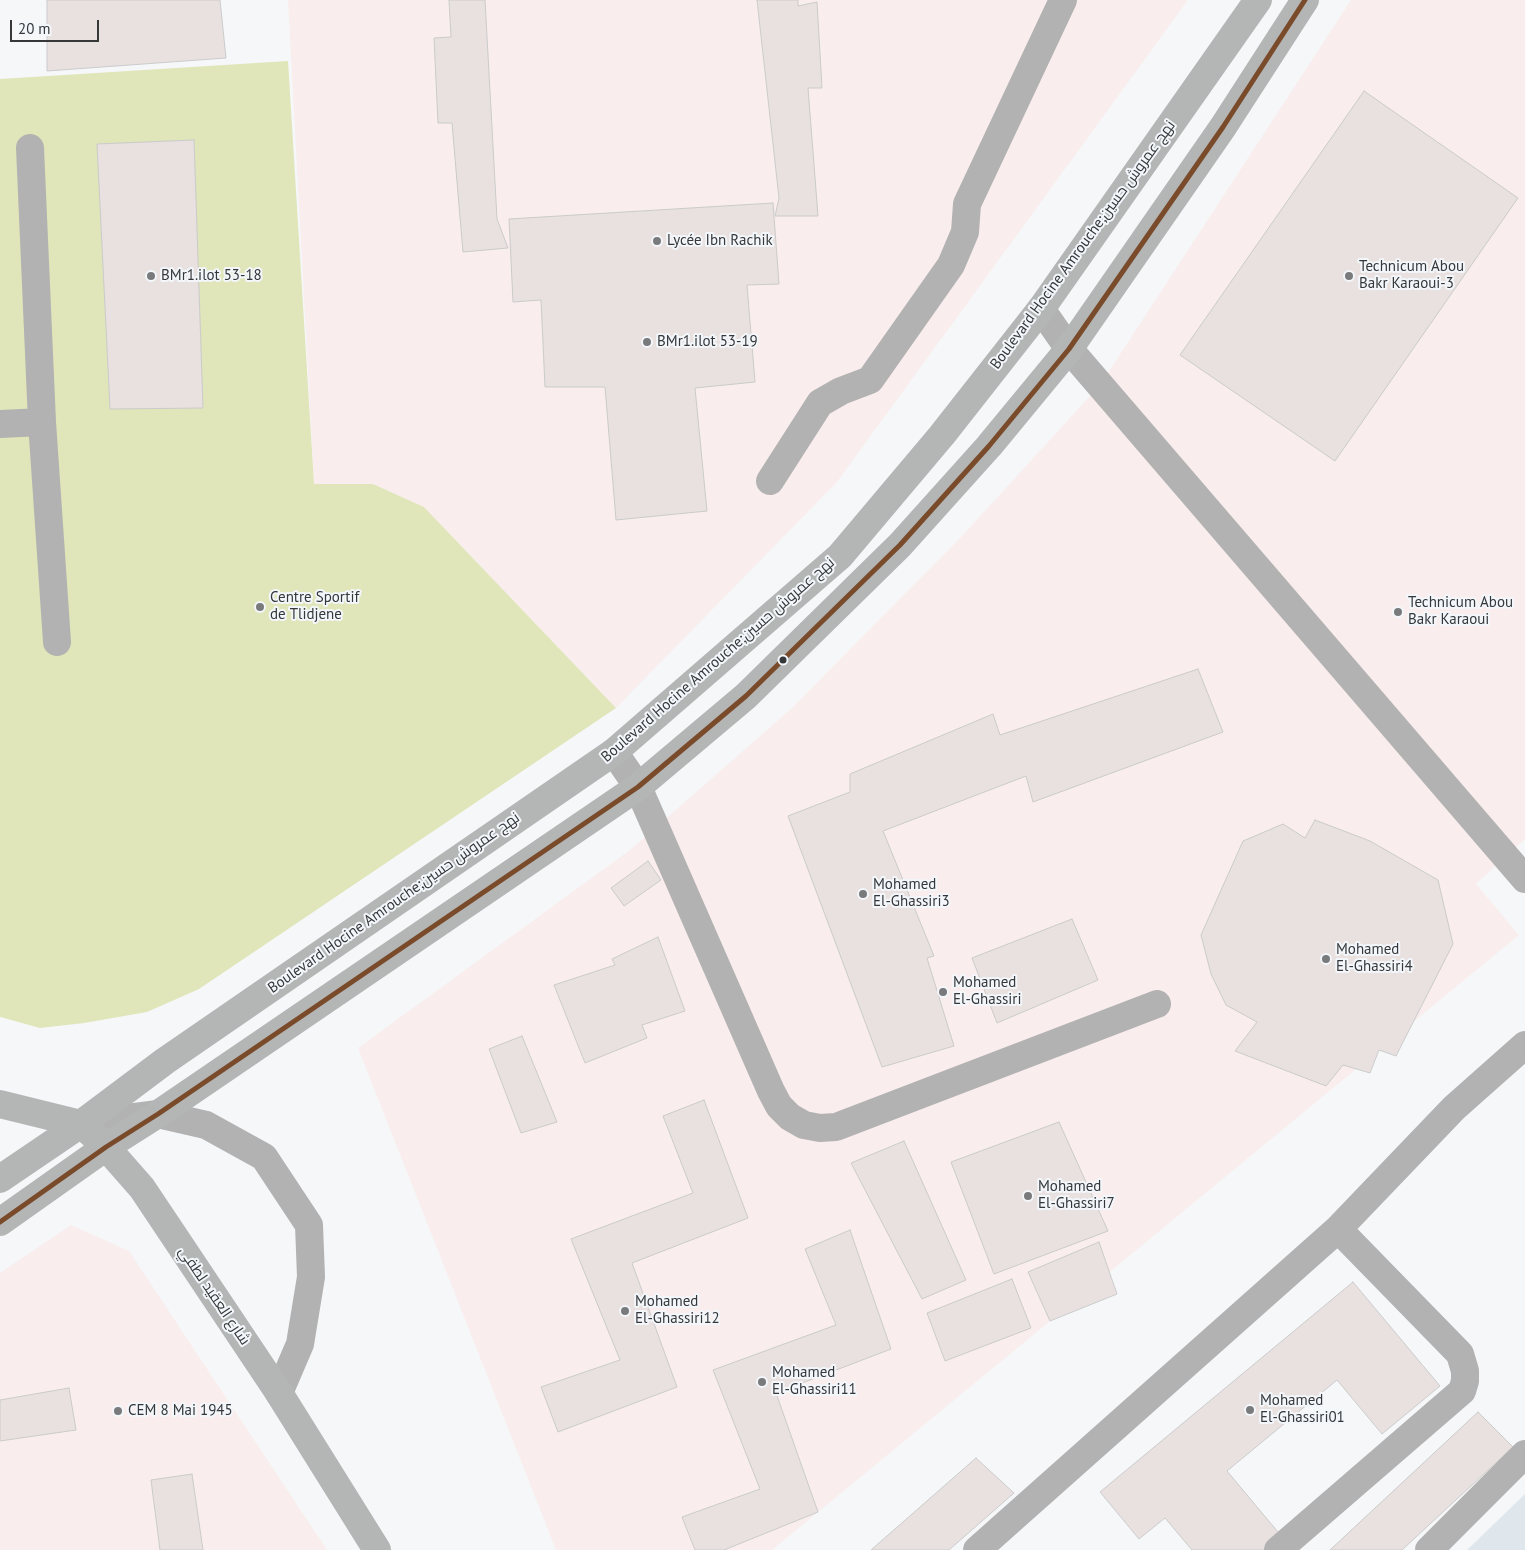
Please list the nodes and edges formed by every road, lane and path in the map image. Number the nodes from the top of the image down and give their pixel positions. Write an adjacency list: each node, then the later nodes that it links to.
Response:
1 (1063, 0): 9 (street)
2 (1258, 0): 5 (main road, Boulevard Hocine Amrouche;نهج عمروش حسين)
3 (1306, 0): 6 (main road)
4 (30, 148): 7 (street)
5 (1041, 309): 6 (street); 11 (main road, Boulevard Hocine Amrouche;نهج عمروش حسين)
6 (1069, 349): 12 (main road); 13 (street)
7 (42, 422): 8 (street); 10 (street)
8 (0, 424)
9 (770, 481)
10 (57, 642)
11 (614, 752): 12 (street); 18 (main road, Boulevard Hocine Amrouche;نهج عمروش حسين)
12 (638, 787): 14 (street); 17 (main road)
13 (1525, 879)
14 (1157, 1004)
15 (1525, 1046): 22 (street)
16 (0, 1104): 18 (main road, شارع العقيد لطفي)
17 (158, 1114): 18 (street); 19 (main road); 23 (street)
18 (81, 1124): 19 (main road, شارع العقيد لطفي); 20 (main road, Boulevard Hocine Amrouche;نهج عمروش حسين)
19 (106, 1147): 21 (main road); 23 (main road, شارع العقيد لطفي)
20 (0, 1179)
21 (0, 1222)
22 (1338, 1229): 26 (street); 27 (street)
23 (280, 1393): 25 (main road, شارع العقيد لطفي)
24 (1525, 1454): 28 (street)
25 (377, 1550)
26 (977, 1550)
27 (1278, 1550)
28 (1429, 1550)

